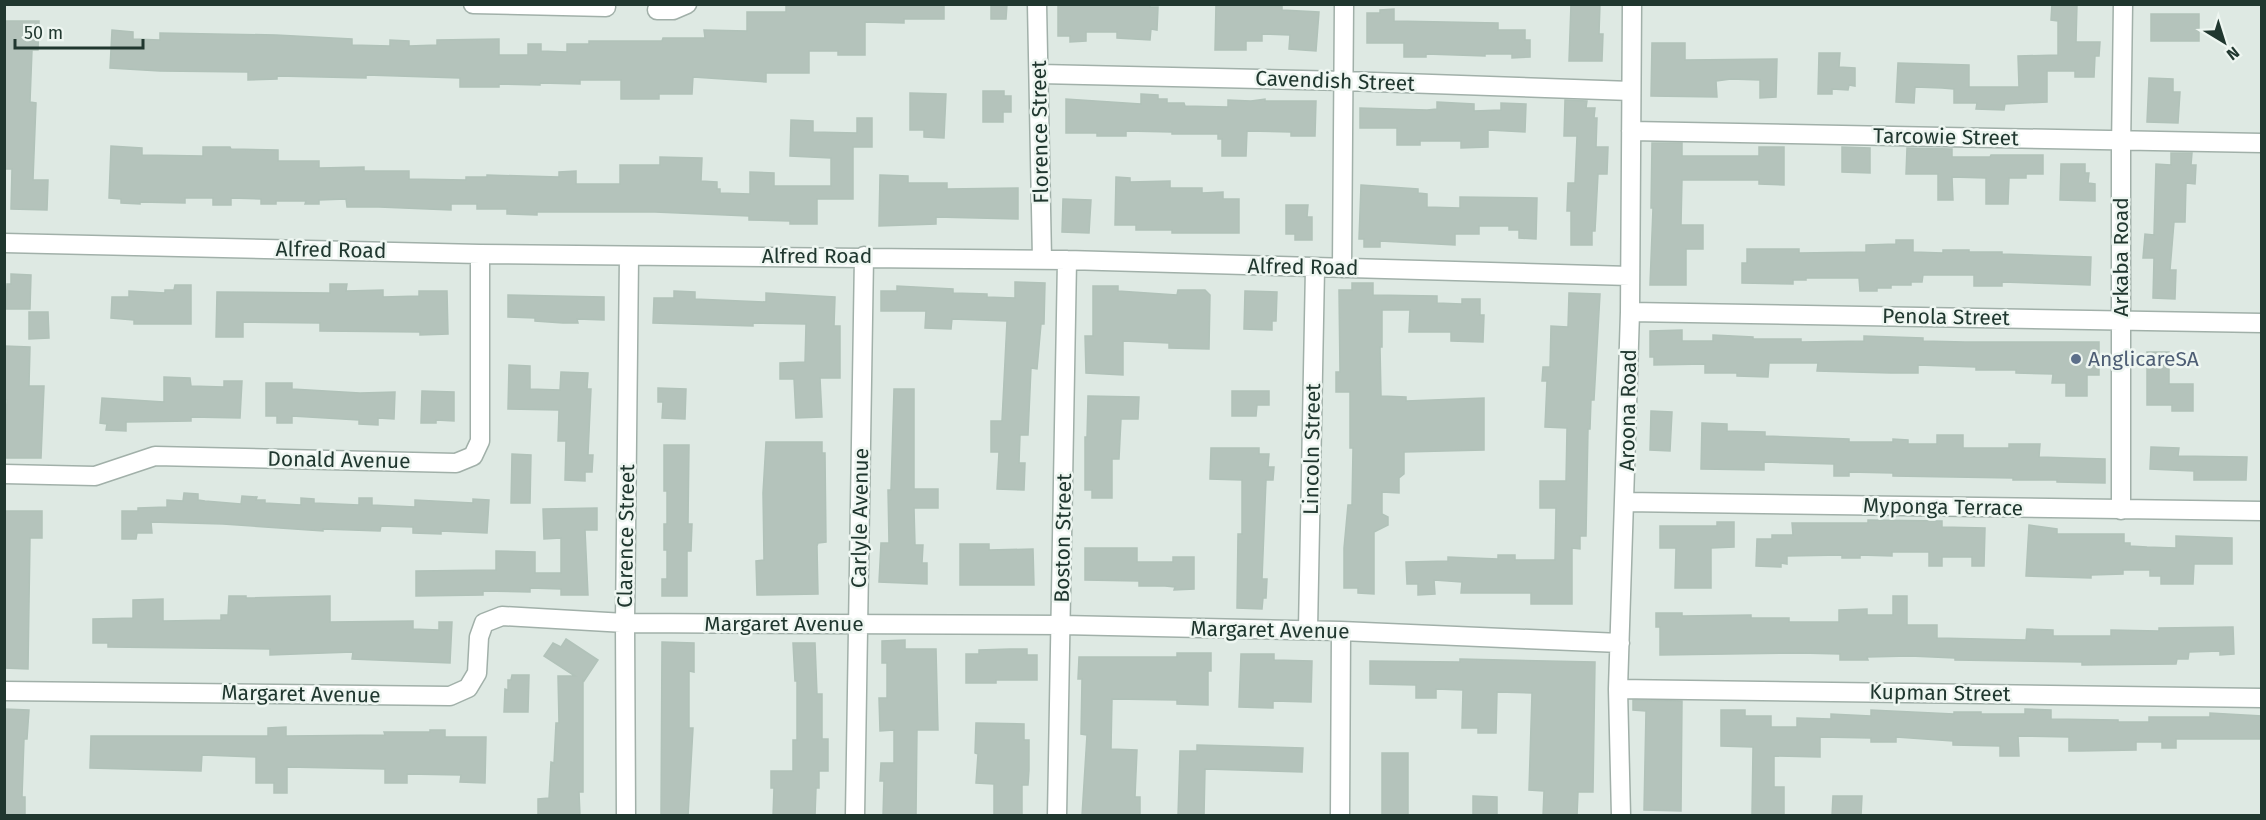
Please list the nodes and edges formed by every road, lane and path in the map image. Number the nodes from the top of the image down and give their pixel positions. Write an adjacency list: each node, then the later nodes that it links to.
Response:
1 (473, 4): 7 (street)
2 (687, 4): 8 (street)
3 (1037, 4): 9 (street, Florence Street)
4 (1344, 4): 10 (street)
5 (1632, 4): 11 (street, Aroona Road)
6 (2123, 4): 13 (street, Arkaba Road)
7 (606, 7)
8 (657, 10)
9 (1040, 74): 10 (street, Cavendish Street); 19 (street, Florence Street)
10 (1345, 81): 11 (street, Cavendish Street); 22 (street)
11 (1631, 91): 12 (street, Aroona Road)
12 (1631, 131): 13 (street, Tarcowie Street); 23 (street, Aroona Road)
13 (2121, 140): 14 (street, Tarcowie Street); 25 (street, Arkaba Road)
14 (2262, 143)
15 (4, 243): 16 (street, Alfred Road)
16 (480, 254): 17 (street, Alfred Road); 27 (street, Donald Avenue)
17 (628, 256): 18 (street, Alfred Road); 31 (street, Clarence Street)
18 (864, 256): 19 (street, Alfred Road); 32 (street, Carlyle Avenue)
19 (1042, 259): 20 (street, Alfred Road)
20 (1067, 260): 21 (street, Alfred Road); 33 (street, Boston Street)
21 (1315, 268): 22 (street, Alfred Road); 34 (street, Lincoln Street)
22 (1342, 268): 23 (street, Alfred Road)
23 (1630, 276): 24 (street, Aroona Road)
24 (1630, 312): 25 (street, Penola Street); 28 (street, Aroona Road)
25 (2122, 321): 26 (street, Penola Street); 29 (street, Arkaba Road)
26 (2262, 323)
27 (4, 474)
28 (1625, 502): 29 (street, Myponga Terrace); 36 (street, Aroona Road)
29 (2121, 510): 30 (street, Myponga Terrace)
30 (2262, 511)
31 (625, 623): 32 (street, Margaret Avenue); 38 (street, Margaret Avenue); 40 (street, Clarence Street)
32 (858, 624): 33 (street, Margaret Avenue); 41 (street, Carlyle Avenue)
33 (1062, 626): 34 (street, Margaret Avenue); 42 (street, Boston Street)
34 (1308, 630): 35 (street, Margaret Avenue)
35 (1341, 631): 36 (street, Margaret Avenue); 43 (street)
36 (1620, 643): 37 (street, Aroona Road)
37 (1618, 689): 39 (street, Kupman Street); 44 (street, Aroona Road)
38 (4, 691)
39 (2262, 698)
40 (626, 816)
41 (855, 816)
42 (1057, 816)
43 (1340, 816)
44 (1621, 816)

